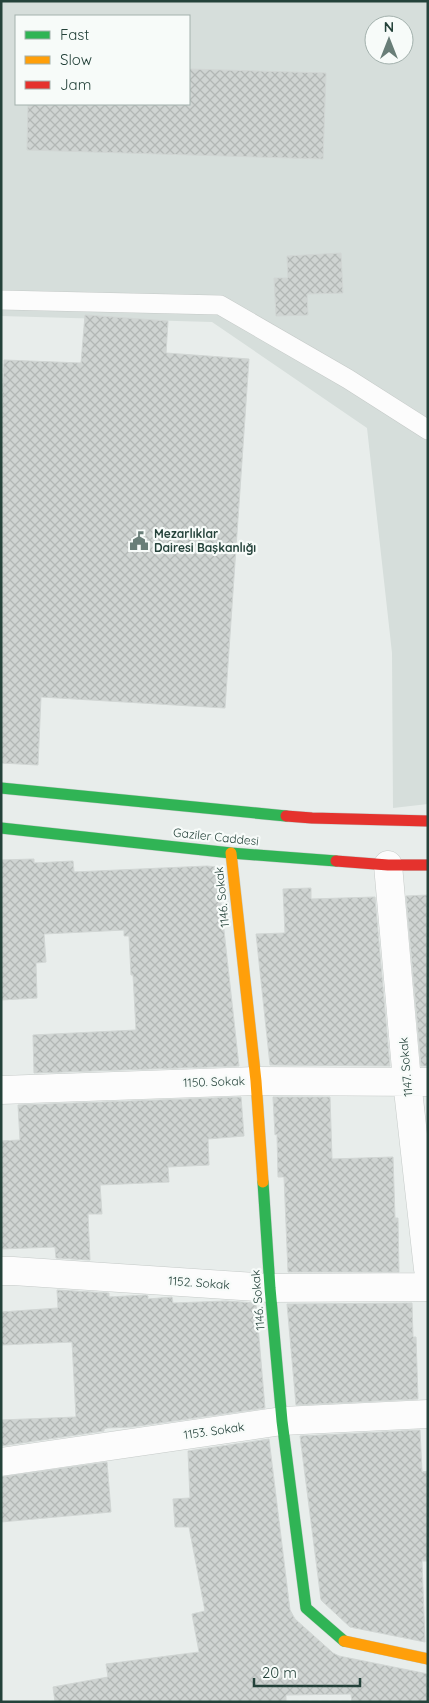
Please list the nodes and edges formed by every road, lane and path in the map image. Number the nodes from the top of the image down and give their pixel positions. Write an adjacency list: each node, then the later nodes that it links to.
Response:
1 (1, 300): 2 (lane)
2 (428, 430)
3 (1, 788): 4 (street)
4 (428, 821)
5 (1, 828): 6 (street, Gaziler Caddesi)
6 (231, 853): 7 (street, Gaziler Caddesi); 9 (street, 1146. Sokak)
7 (388, 865): 8 (street, Gaziler Caddesi); 10 (street, 1147. Sokak)
8 (428, 865)
9 (256, 1081): 10 (street, 1150. Sokak); 11 (street, 1150. Sokak); 15 (street, 1146. Sokak)
10 (417, 1082): 12 (street, 1147. Sokak)
11 (1, 1090)
12 (428, 1269)
13 (1, 1271): 15 (street, 1152. Sokak)
14 (428, 1287): 15 (street, 1152. Sokak)
15 (270, 1288): 17 (street, 1146. Sokak)
16 (428, 1414): 17 (street, 1153. Sokak)
17 (282, 1421): 18 (street, 1153. Sokak); 19 (street, 1146. Sokak)
18 (1, 1462)
19 (428, 1659)

